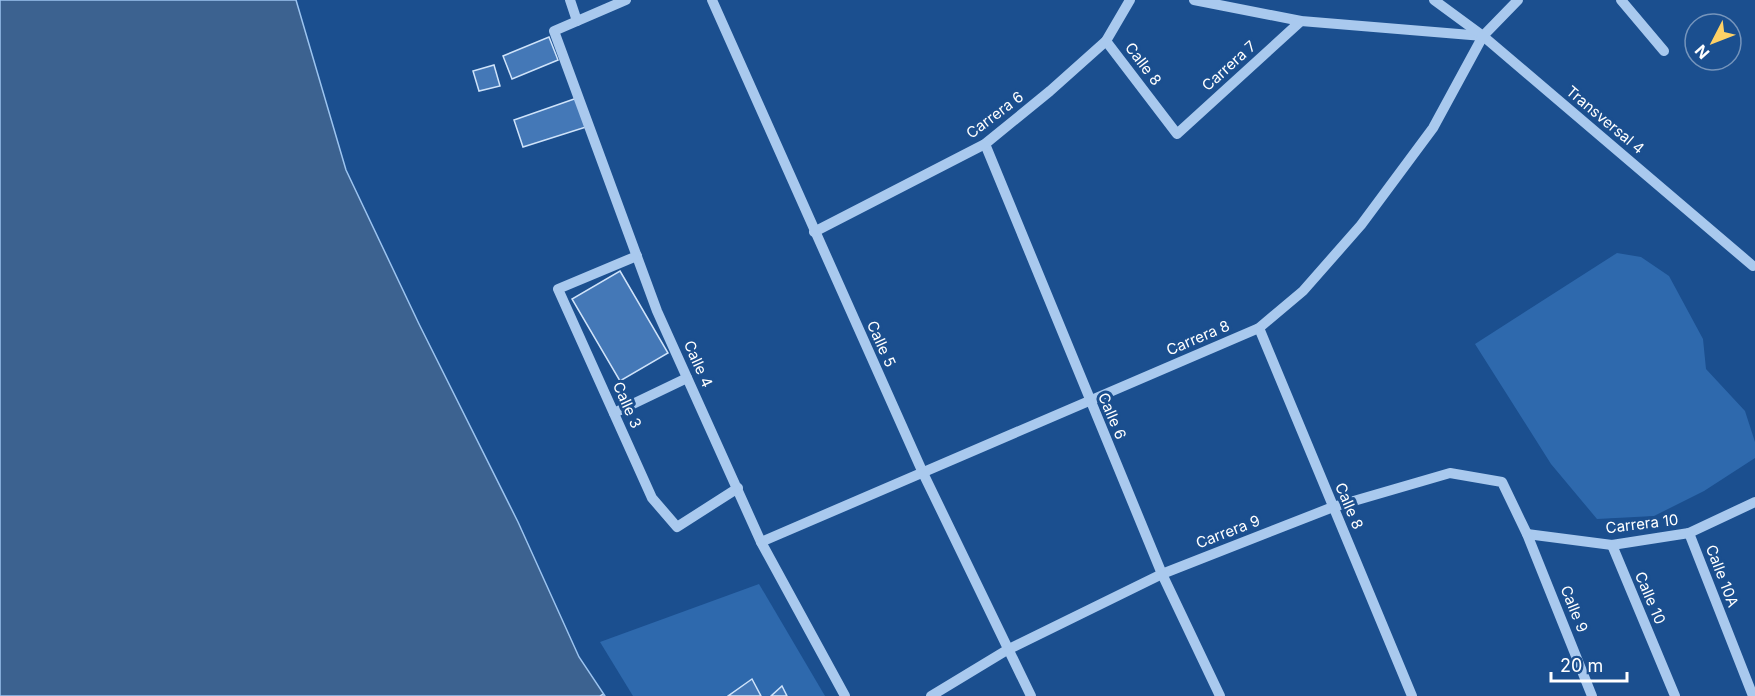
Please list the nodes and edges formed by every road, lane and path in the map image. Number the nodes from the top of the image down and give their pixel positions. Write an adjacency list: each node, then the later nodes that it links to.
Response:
1 (570, 0): 9 (street)
2 (626, 0): 9 (street)
3 (712, 0): 16 (street, Calle 5)
4 (1130, 0): 12 (street, Carrera 6)
5 (1194, 0): 10 (street)
6 (1434, 0): 11 (street, Transversal 4)
7 (1518, 0): 11 (street, Carrera 8)
8 (1621, 0): 13 (street)
9 (578, 21): 17 (street, Calle 4)
10 (1301, 21): 11 (street); 14 (street, Carrera 7)
11 (1483, 36): 18 (street, Transversal 4); 19 (street, Carrera 8)
12 (1106, 41): 14 (street, Calle 8); 15 (street, Carrera 6)
13 (1664, 51)
14 (1177, 134)
15 (985, 144): 16 (street, Carrera 6); 21 (street, Calle 6)
16 (814, 232): 23 (street, Calle 5)
17 (637, 256): 20 (street, Calle 4); 22 (street, Calle 3)
18 (1753, 266)
19 (1259, 328): 21 (street, Carrera 8); 26 (street, Calle 8)
20 (687, 378): 22 (street); 24 (street, Calle 4)
21 (1089, 401): 23 (street, Carrera 8); 31 (street, Calle 6)
22 (614, 413): 24 (street, Calle 3)
23 (923, 473): 29 (street, Carrera 8); 32 (street, Calle 5)
24 (738, 488): 29 (street, Calle 4)
25 (1755, 502): 27 (street, Carrera 10)
26 (1333, 507): 28 (street, Carrera 9); 31 (street, Carrera 9); 37 (street, Calle 8)
27 (1689, 533): 30 (street, Carrera 10); 40 (street, Calle 10A)
28 (1527, 534): 30 (street, Carrera 10); 38 (street, Calle 9)
29 (761, 542): 33 (street, Calle 4)
30 (1612, 545): 39 (street, Calle 10)
31 (1162, 574): 32 (street, Carrera 9); 36 (street, Calle 6)
32 (1007, 650): 34 (street, Carrera 9); 35 (street, Calle 5)
33 (845, 696)
34 (930, 696)
35 (1031, 696)
36 (1220, 696)
37 (1412, 696)
38 (1592, 696)
39 (1675, 696)
40 (1754, 696)

